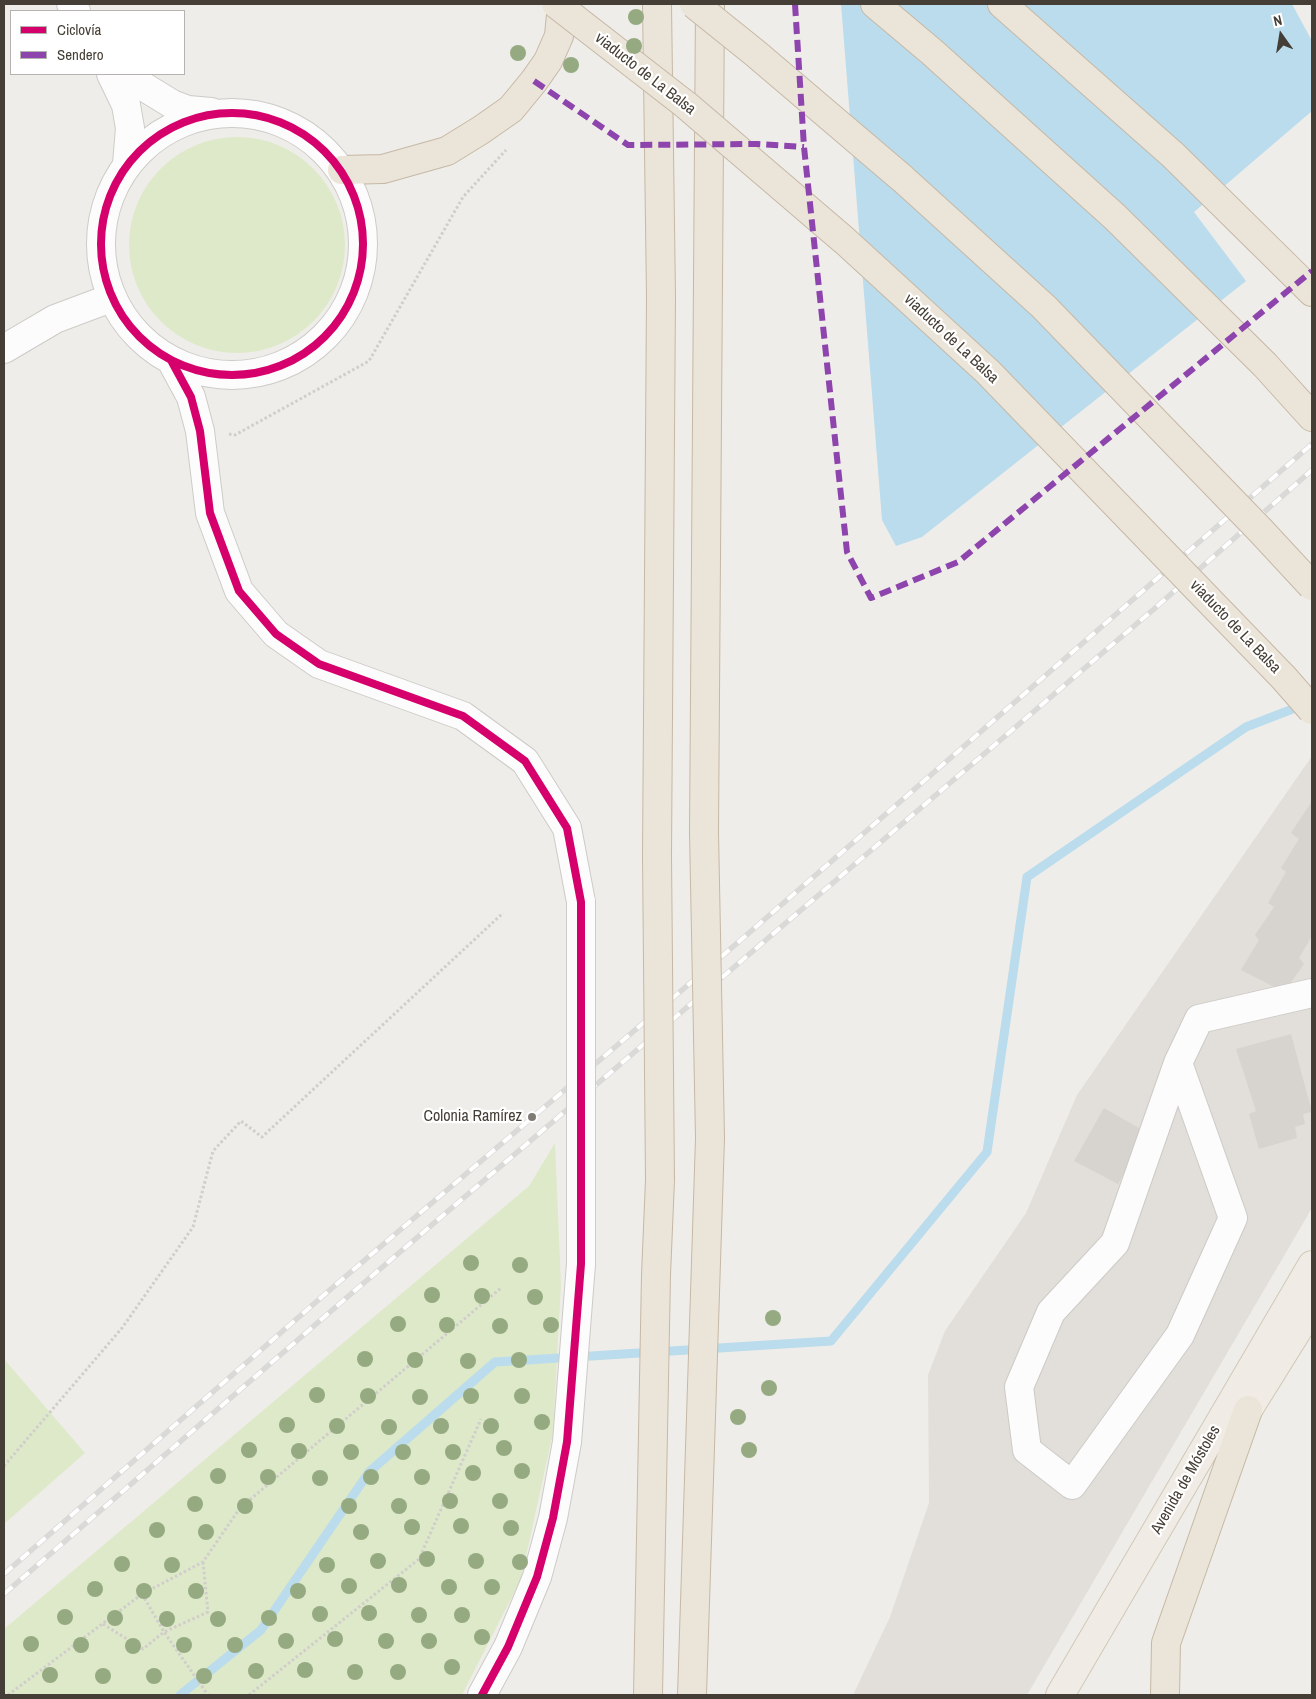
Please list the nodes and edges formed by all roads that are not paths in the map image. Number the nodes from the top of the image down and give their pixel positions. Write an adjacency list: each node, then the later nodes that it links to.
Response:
1 (556, 4): 19 (highway, viaducto de La Balsa, bridge)
2 (562, 4): 12 (highway)
3 (657, 4): 26 (highway, bridge)
4 (694, 4): 18 (highway, bridge)
5 (710, 4): 27 (highway, bridge)
6 (875, 4): 17 (highway)
7 (1002, 4): 13 (highway)
8 (111, 75): 11 (street)
9 (132, 75): 10 (street)
10 (215, 113): 11 (street); 12 (street)
11 (127, 164): 14 (street)
12 (342, 170): 16 (street)
13 (1312, 292)
14 (111, 298): 15 (street); 16 (street)
15 (4, 349)
16 (172, 362): 25 (street, bridge)
17 (1312, 417)
18 (1312, 586)
19 (1312, 710)
20 (1312, 992): 21 (street)
21 (1178, 1063): 21 (street)
22 (1312, 1265): 28 (main road, Avenida de Móstoles)
23 (1312, 1307): 24 (main road, Avenida de Móstoles)
24 (1248, 1410): 29 (main road, Avenida de Móstoles); 30 (highway)
25 (482, 1695)
26 (648, 1695)
27 (692, 1695)
28 (1060, 1695)
29 (1068, 1695)
30 (1165, 1695)

